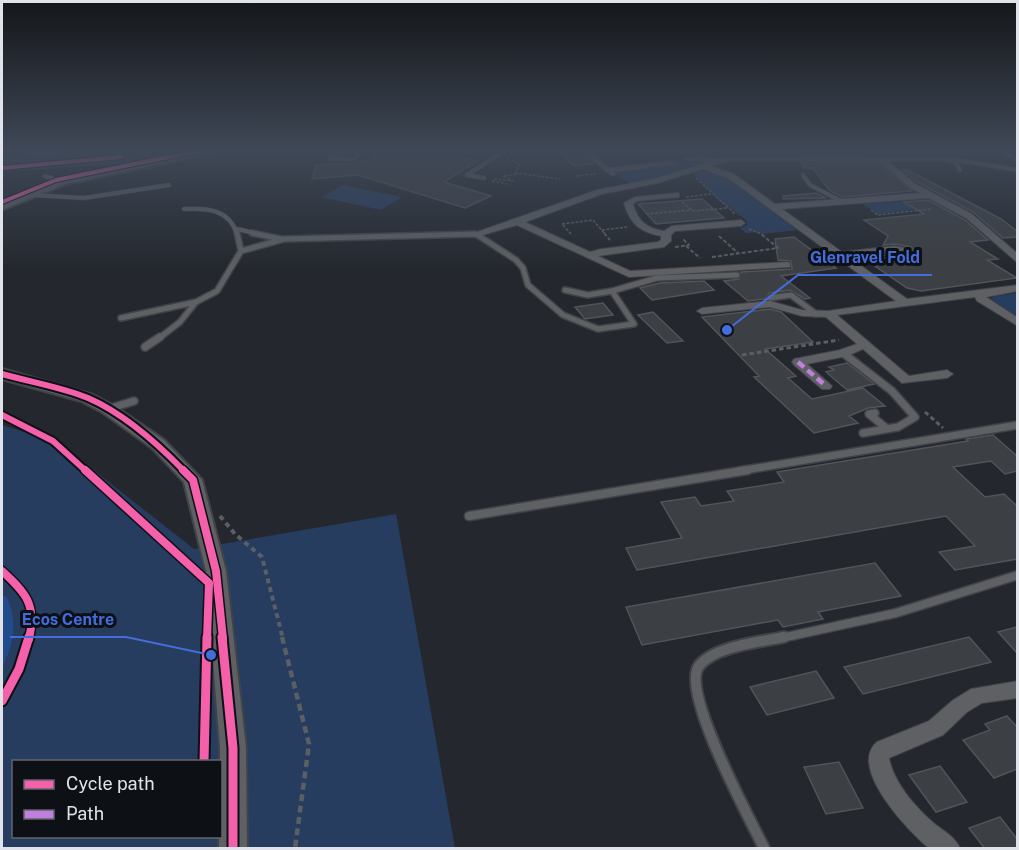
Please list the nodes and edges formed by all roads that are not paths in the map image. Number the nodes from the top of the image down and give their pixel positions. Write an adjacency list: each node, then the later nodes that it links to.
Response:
1 (45, 190): 7 (street)
2 (148, 190): 7 (lane)
3 (613, 190): 14 (street)
4 (749, 190): 12 (street)
5 (819, 190): 10 (lane)
6 (919, 190): 9 (street)
7 (32, 195): 11 (street)
8 (676, 195): 18 (street)
9 (930, 195): 10 (street); 25 (street)
10 (842, 201): 12 (street)
11 (2, 207)
12 (771, 207): 23 (street)
13 (184, 209): 16 (lane)
14 (517, 222): 17 (street); 22 (street)
15 (738, 227): 18 (street)
16 (237, 229): 19 (lane); 20 (lane)
17 (476, 234): 19 (lane); 31 (lane)
18 (666, 234): 22 (street)
19 (284, 239): 20 (lane)
20 (241, 251): 35 (lane)
21 (908, 251): 23 (street)
22 (584, 254): 27 (street)
23 (840, 255): 34 (street)
24 (713, 257): 27 (street)
25 (1017, 260)
26 (787, 265): 27 (street)
27 (714, 268)
28 (737, 275): 31 (lane)
29 (1017, 288): 32 (street)
30 (565, 290): 31 (lane)
31 (612, 291)
32 (982, 296): 34 (street); 40 (street)
33 (770, 298): 37 (lane)
34 (903, 301): 38 (street)
35 (196, 302): 39 (lane); 42 (lane)
36 (702, 311): 37 (street)
37 (816, 314): 38 (street)
38 (829, 314): 41 (street)
39 (121, 318)
40 (1017, 323)
41 (860, 341): 43 (street); 45 (street)
42 (145, 347)
43 (843, 353): 46 (street); 51 (lane)
44 (2, 374): 48 (street)
45 (947, 374)
46 (825, 386)
47 (134, 401): 48 (lane)
48 (108, 409): 56 (street)
49 (875, 413): 51 (lane)
50 (1017, 425): 53 (lane)
51 (886, 428): 52 (lane)
52 (863, 433)
53 (469, 516)
54 (1017, 574): 57 (lane)
55 (1017, 689): 58 (street)
56 (233, 849)
57 (764, 849)
58 (948, 849)

